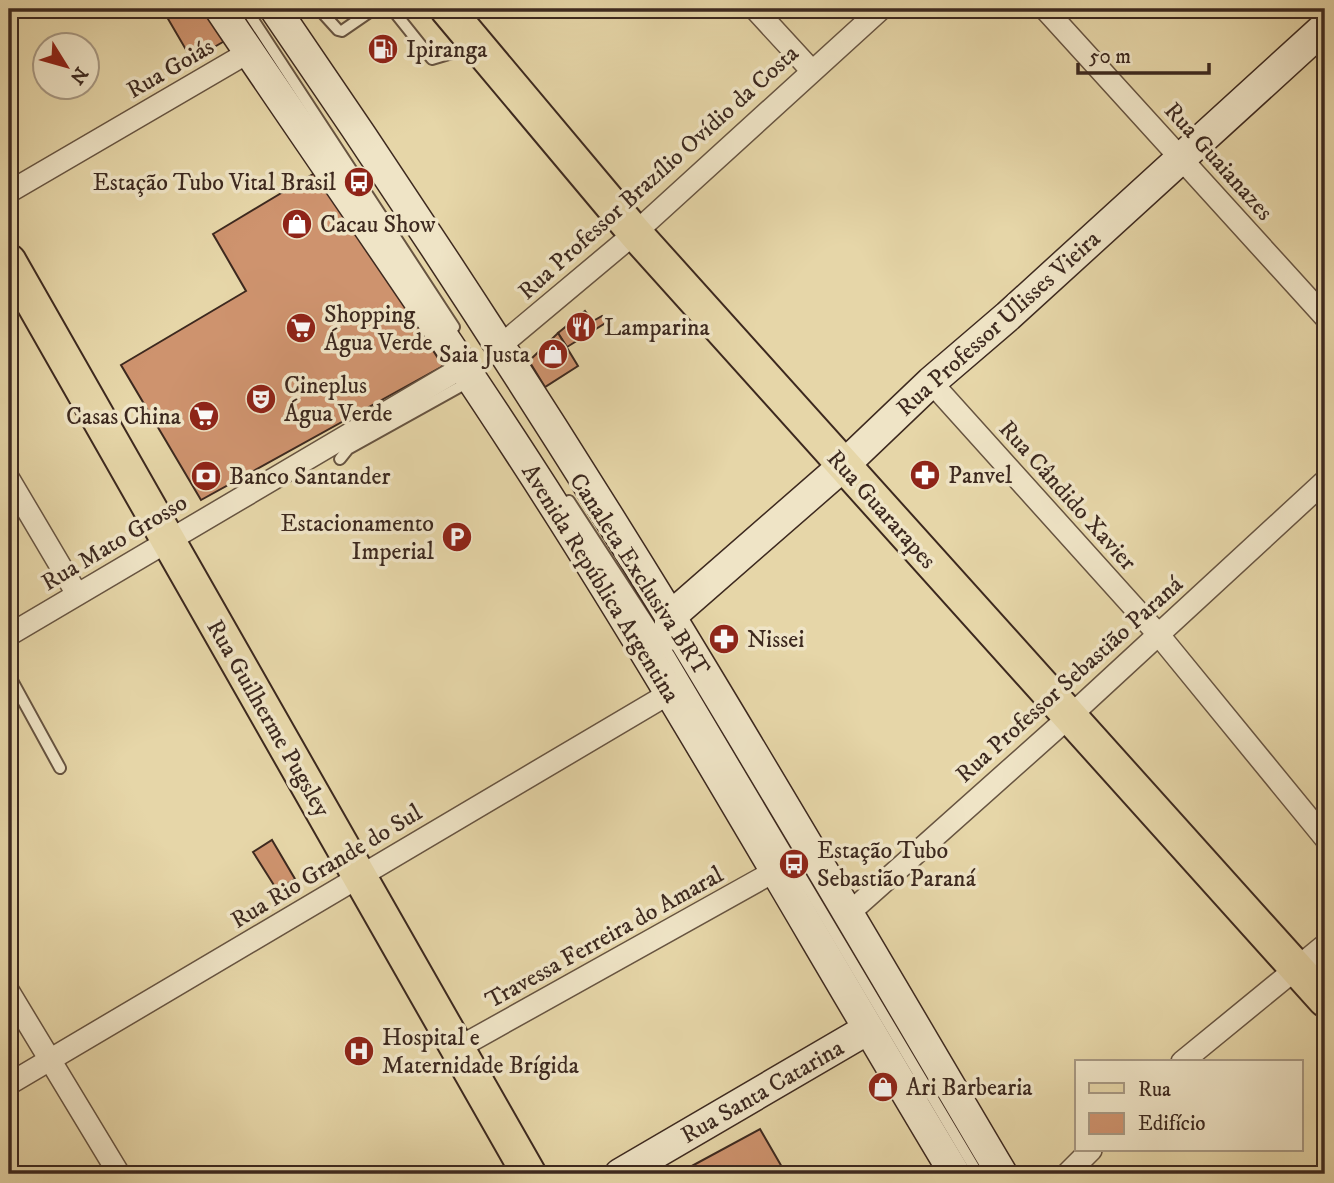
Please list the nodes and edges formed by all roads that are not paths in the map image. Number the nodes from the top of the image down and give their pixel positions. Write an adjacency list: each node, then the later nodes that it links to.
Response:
1 (220, 9): 10 (street, Avenida República Argentina)
2 (246, 9): 10 (lane)
3 (319, 9): 4 (lane)
4 (374, 9)
5 (392, 9): 12 (lane)
6 (447, 9): 12 (main road, Rua Guararapes)
7 (755, 9): 13 (street)
8 (881, 9): 13 (street, Rua Professor Brazílio Ovídio da Costa)
9 (1045, 9): 14 (street, Rua Guaianazes)
10 (275, 26): 15 (street, Rua Goiás); 19 (street, Avenida República Argentina); 20 (street, Avenida República Argentina)
11 (1325, 27): 14 (street, Rua Professor Ulisses Vieira)
12 (478, 45): 16 (main road, Rua Guararapes)
13 (812, 71): 16 (street, Rua Professor Brazílio Ovídio da Costa)
14 (1180, 157): 18 (street, Rua Guaianazes); 21 (street, Rua Professor Ulisses Vieira)
15 (9, 192)
16 (635, 233): 19 (street, Rua Professor Brazílio Ovídio da Costa); 23 (main road, Rua Guararapes)
17 (9, 261): 27 (main road, Rua Guilherme Pugsley)
18 (1325, 317)
19 (500, 346): 29 (street, Avenida República Argentina)
20 (466, 362): 22 (lane); 27 (street, Rua Mato Grosso); 34 (street, Avenida República Argentina)
21 (930, 382): 23 (street, Rua Professor Ulisses Vieira); 30 (street, Rua Cândido Xavier)
22 (340, 459)
23 (843, 466): 29 (street, Rua Professor Ulisses Vieira); 35 (main road, Rua Guararapes)
24 (9, 479): 28 (street)
25 (1325, 481): 30 (street, Rua Professor Sebastião Paraná)
26 (565, 495): 32 (lane, Canaleta Exclusiva BRT)
27 (168, 541): 28 (street, Rua Mato Grosso); 39 (main road, Rua Guilherme Pugsley)
28 (77, 594): 31 (street, Rua Mato Grosso)
29 (670, 617): 32 (street); 40 (street, Avenida República Argentina)
30 (1158, 634): 35 (street, Rua Professor Sebastião Paraná); 37 (street, Rua Cândido Xavier)
31 (9, 635)
32 (670, 656): 34 (street); 55 (lane, Canaleta Exclusiva BRT)
33 (9, 675): 36 (lane)
34 (670, 693): 38 (street, Avenida República Argentina); 39 (street, Rua Rio Grande do Sul)
35 (1069, 717): 40 (street, Rua Professor Sebastião Paraná); 42 (main road, Rua Guararapes)
36 (60, 768)
37 (1325, 838)
38 (775, 871): 45 (street, Avenida República Argentina); 46 (street, Travessa Ferreira do Amaral)
39 (360, 876): 46 (main road, Rua Guilherme Pugsley); 47 (street, Rua Rio Grande do Sul)
40 (848, 914): 56 (street, Avenida República Argentina)
41 (1325, 945): 42 (street)
42 (1296, 968): 44 (main road, Rua Guararapes); 48 (street)
43 (9, 992): 47 (street)
44 (1325, 1000)
45 (867, 1029): 53 (street, Rua Santa Catarina); 54 (street, Avenida República Argentina)
46 (458, 1048): 52 (main road, Rua Guilherme Pugsley)
47 (50, 1059): 49 (street, Rua Rio Grande do Sul); 51 (street)
48 (1184, 1060)
49 (9, 1084)
50 (1089, 1152): 57 (street)
51 (119, 1174)
52 (530, 1174)
53 (620, 1174)
54 (955, 1174)
55 (978, 1174)
56 (1002, 1174)
57 (1067, 1174)

